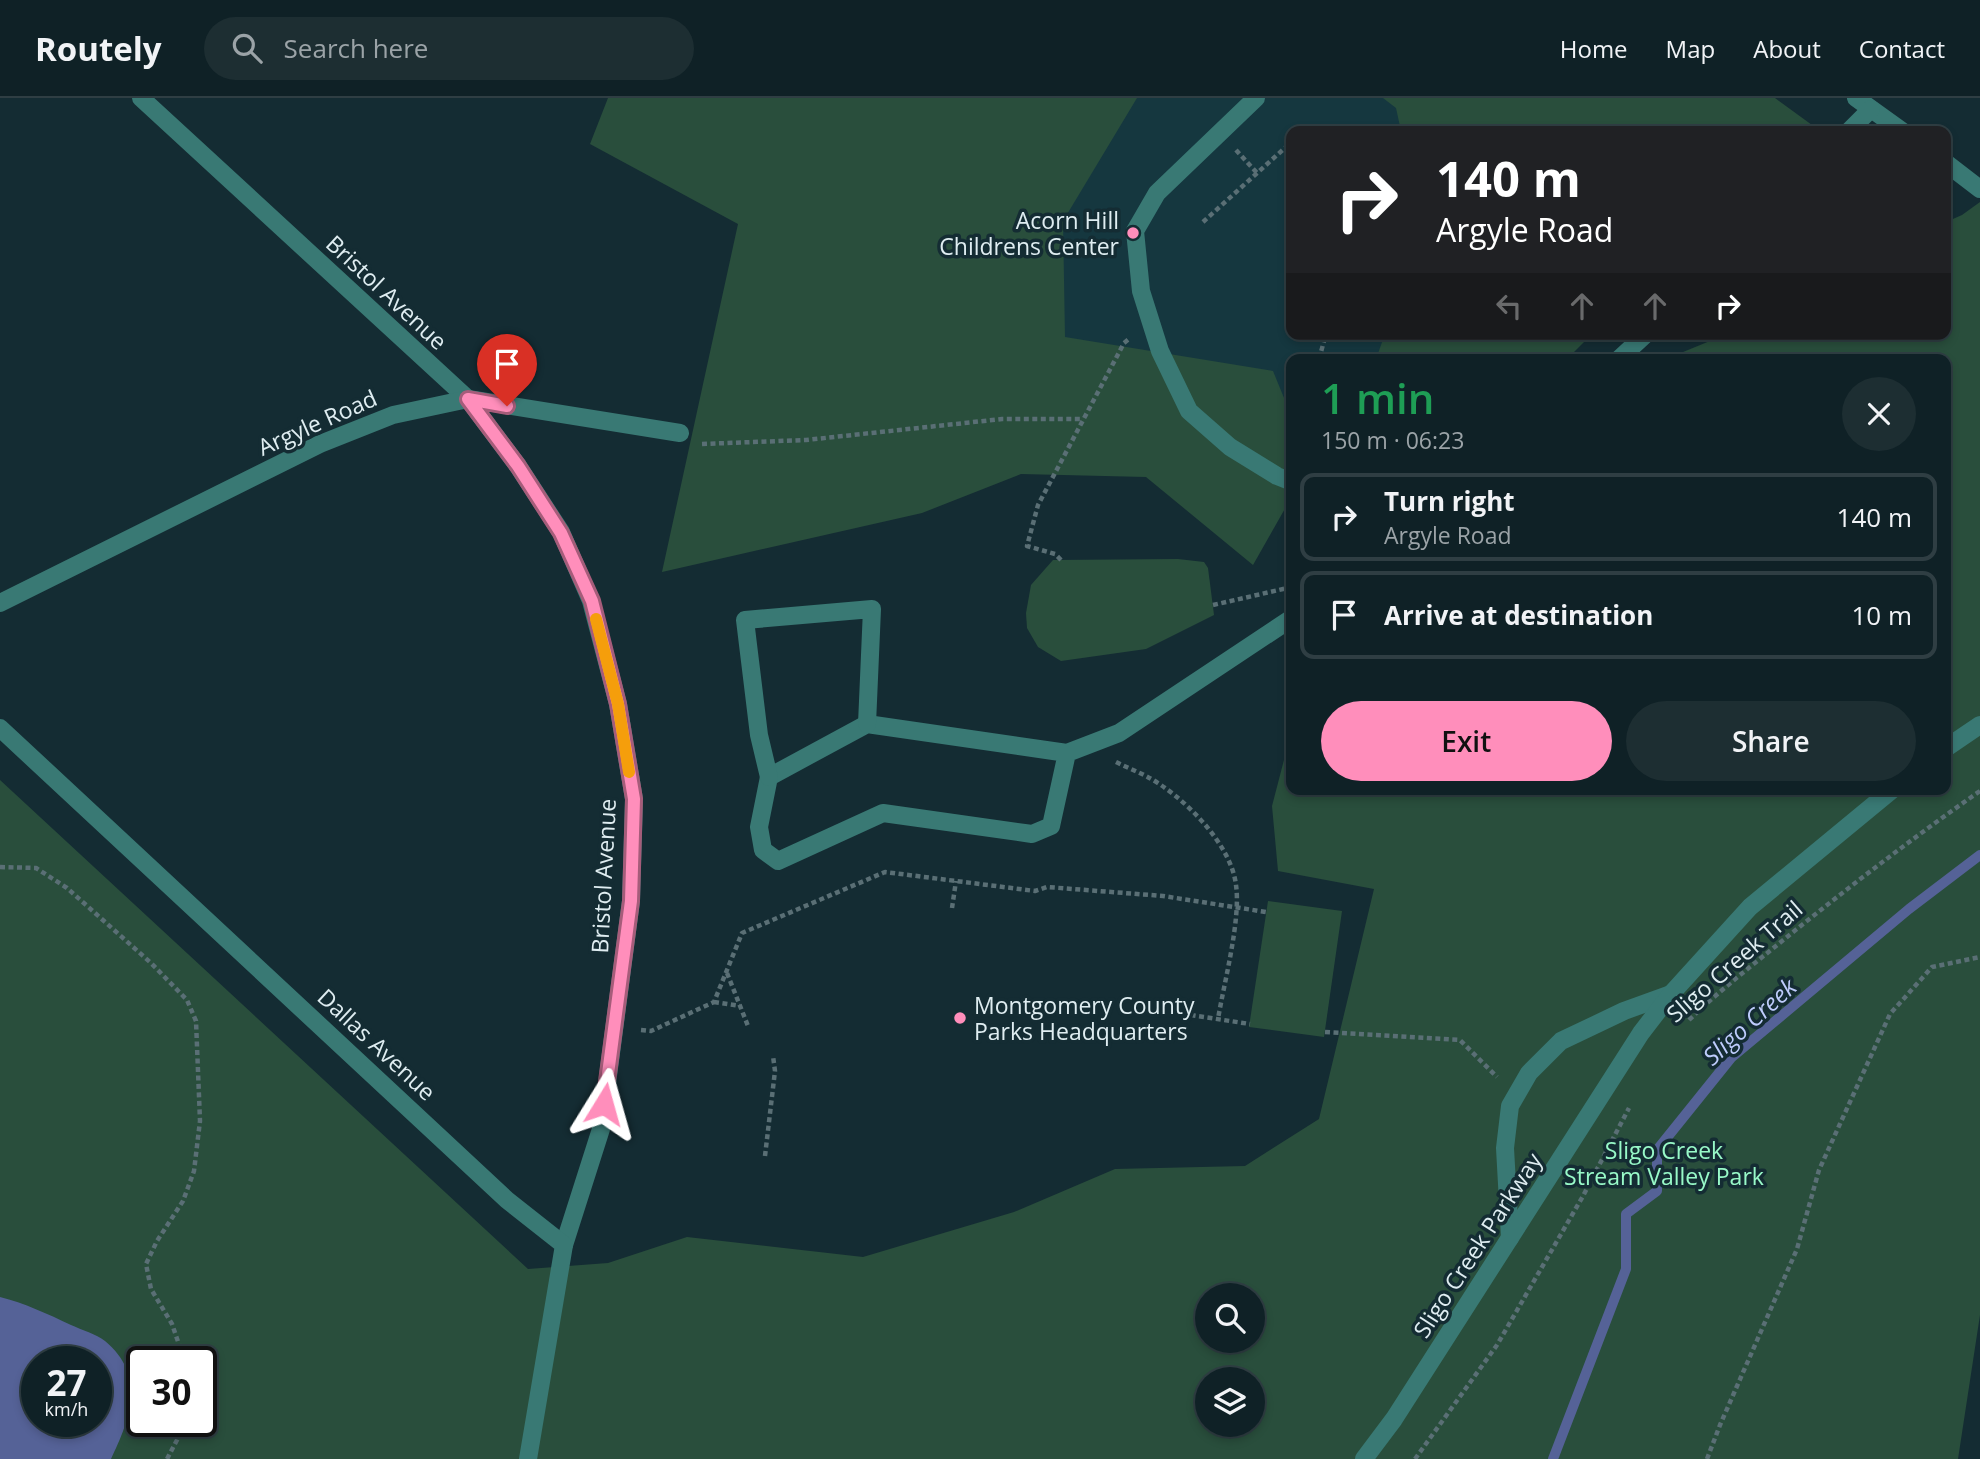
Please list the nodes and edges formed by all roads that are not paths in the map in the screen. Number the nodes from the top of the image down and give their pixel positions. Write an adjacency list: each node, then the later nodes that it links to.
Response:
1 (141, 98): 11 (street, Bristol Avenue)
2 (1255, 98): 13 (street)
3 (1856, 98): 4 (street)
4 (1871, 109): 5 (street); 6 (street)
5 (1854, 126)
6 (1895, 126)
7 (1951, 167): 8 (street)
8 (1980, 189)
9 (1640, 340): 10 (street)
10 (1624, 354)
11 (468, 399): 12 (street, Argyle Road); 14 (street, Argyle Road); 25 (street, Bristol Avenue)
12 (680, 433)
13 (1286, 480)
14 (0, 603)
15 (1286, 622): 20 (street)
16 (867, 724): 20 (street); 21 (street); 21 (street)
17 (1980, 725): 19 (street)
18 (0, 728): 25 (street, Dallas Avenue)
19 (1951, 745)
20 (1067, 753): 21 (street)
21 (769, 777)
22 (1886, 795): 23 (street, Sligo Creek Parkway)
23 (1671, 994): 24 (street, Sligo Creek Parkway); 24 (street)
24 (1510, 1238): 27 (street, Sligo Creek Parkway)
25 (564, 1245): 26 (street)
26 (528, 1459)
27 (1364, 1459)

